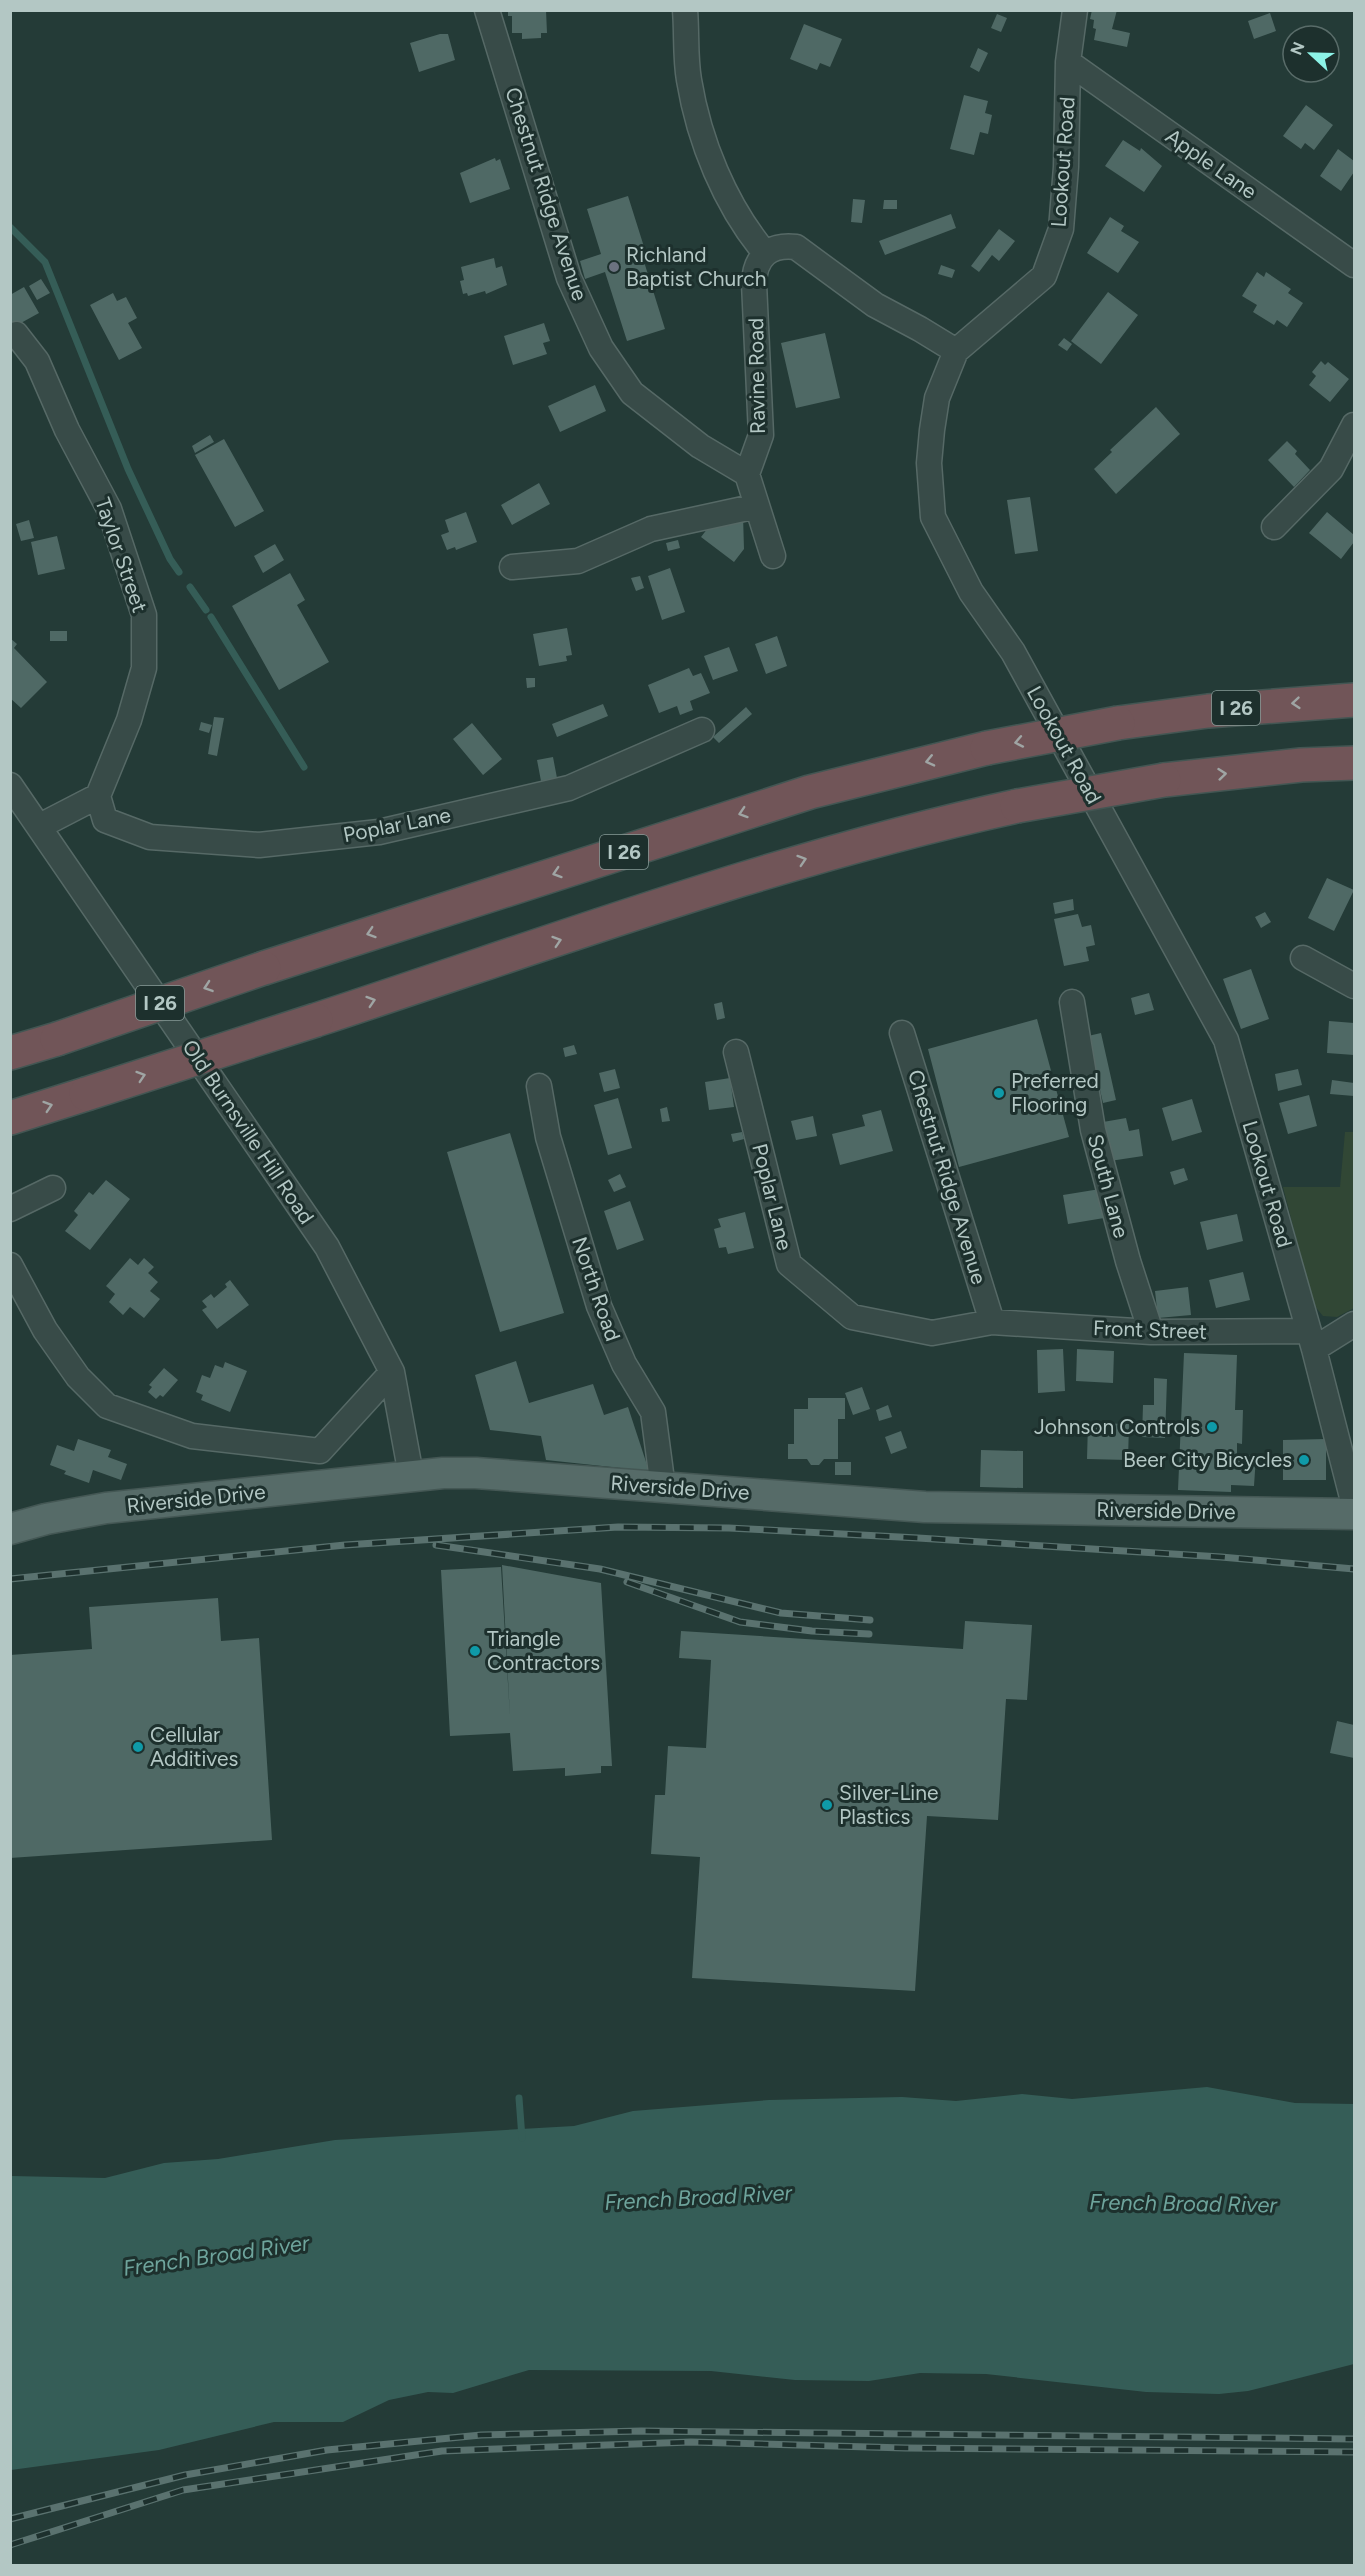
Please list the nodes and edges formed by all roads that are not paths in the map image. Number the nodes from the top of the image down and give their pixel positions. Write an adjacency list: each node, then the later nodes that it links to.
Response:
1 (487, 10): 10 (street, Chestnut Ridge Avenue)
2 (685, 10): 5 (street)
3 (1075, 10): 4 (street, Lookout Road)
4 (1068, 62): 6 (street, Apple Lane); 8 (street, Lookout Road)
5 (765, 252): 8 (street); 10 (street, Ravine Road)
6 (1354, 265)
7 (16, 334): 19 (street, Taylor Street)
8 (956, 351): 35 (street, Lookout Road)
9 (1354, 425): 12 (street)
10 (747, 474): 11 (street)
11 (757, 506): 13 (street); 14 (street)
12 (1274, 527)
13 (773, 556)
14 (512, 567)
15 (1354, 700): 26 (highway, I 26, one-way to 26, bridge)
16 (702, 730): 19 (street, Poplar Lane)
17 (1354, 764): 28 (highway, one-way to 17, bridge)
18 (10, 784): 20 (street, Old Burnsville Hill Road)
19 (98, 796): 20 (street)
20 (40, 826): 36 (street, Old Burnsville Hill Road)
21 (1303, 958): 22 (street)
22 (1354, 986)
23 (1072, 1002): 34 (street, South Lane)
24 (902, 1033): 32 (street, Chestnut Ridge Avenue)
25 (736, 1052): 32 (street, Poplar Lane)
26 (10, 1053)
27 (539, 1086): 38 (street, North Road)
28 (10, 1118)
29 (52, 1188): 30 (street)
30 (10, 1209)
31 (10, 1265): 36 (street)
32 (992, 1322): 34 (street, Front Street)
33 (1354, 1324): 35 (street)
34 (1151, 1332): 35 (street, Front Street)
35 (1311, 1340): 39 (street, Lookout Road)
36 (392, 1372): 37 (street, Old Burnsville Hill Road)
37 (411, 1475): 38 (main road, Riverside Drive); 41 (main road, Riverside Drive)
38 (663, 1488): 40 (main road, Riverside Drive)
39 (1354, 1504)
40 (1354, 1514)
41 (10, 1529)

